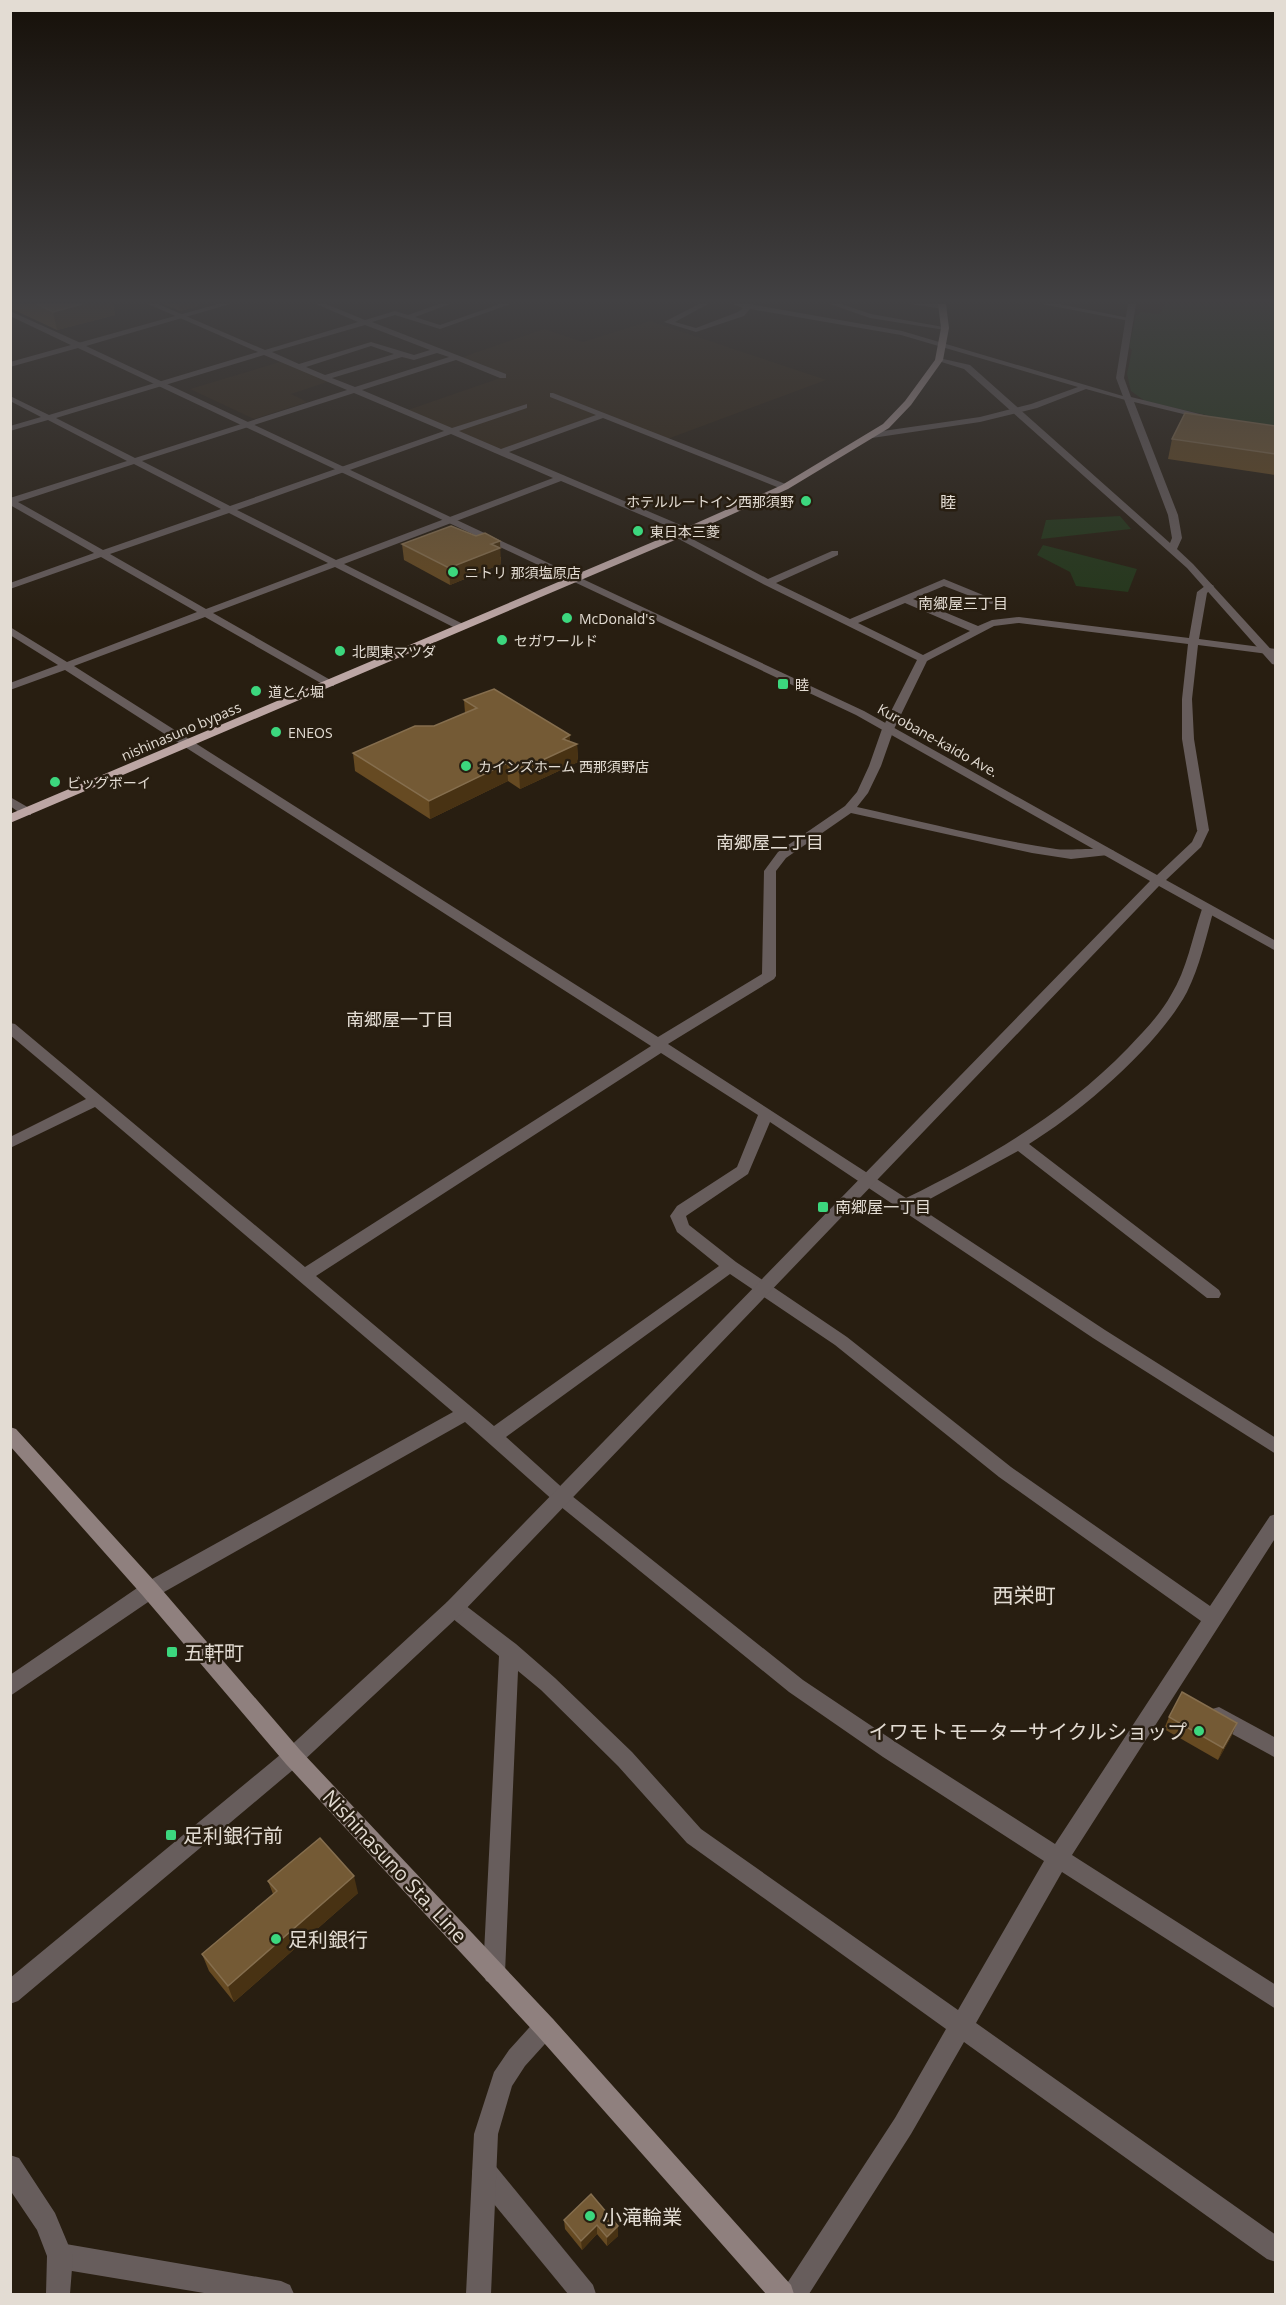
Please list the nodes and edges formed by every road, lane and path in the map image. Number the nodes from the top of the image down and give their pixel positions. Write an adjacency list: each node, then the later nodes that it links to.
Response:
1 (36, 412): 14 (street)
2 (69, 412): 14 (street)
3 (223, 412): 16 (street, Kurobane-kaido Ave.)
4 (288, 412): 16 (street)
5 (405, 412): 18 (street)
6 (509, 412): 18 (street)
7 (594, 412): 13 (street)
8 (900, 412): 19 (highway, nishinasuno bypass)
9 (1009, 412): 19 (street)
10 (1018, 412): 28 (street)
11 (1134, 412): 27 (street)
12 (1182, 412): 15 (street)
13 (603, 415): 20 (street); 24 (street)
14 (48, 418): 17 (street); 21 (street)
15 (1230, 423)
16 (249, 424): 21 (street); 22 (street, Kurobane-kaido Ave.)
17 (10, 429)
18 (452, 432): 20 (street); 22 (street)
19 (873, 435): 24 (highway, nishinasuno bypass)
20 (502, 452): 23 (street)
21 (134, 461): 25 (street); 32 (street)
22 (345, 470): 25 (street); 26 (street, Kurobane-kaido Ave.)
23 (560, 478): 26 (street); 29 (street)
24 (785, 487): 29 (highway, nishinasuno bypass)
25 (230, 509): 32 (street); 33 (street)
26 (450, 520): 33 (street); 34 (street, Kurobane-kaido Ave.)
27 (1174, 521): 28 (street); 30 (street)
28 (1141, 522): 30 (street)
29 (683, 533): 34 (highway, nishinasuno bypass); 35 (street)
30 (1172, 550): 37 (street)
31 (835, 553): 35 (street)
32 (102, 554): 36 (street); 40 (street)
33 (336, 564): 40 (street); 42 (street)
34 (576, 578): 42 (highway, nishinasuno bypass); 52 (street, Kurobane-kaido Ave.)
35 (768, 583): 41 (street)
36 (10, 586)
37 (1209, 586): 45 (street); 46 (street)
38 (905, 599): 39 (street); 41 (street); 44 (street)
39 (994, 602)
40 (207, 613): 49 (street); 50 (street)
41 (849, 623): 47 (street)
42 (461, 627): 50 (highway, nishinasuno bypass)
43 (10, 630): 49 (street)
44 (977, 630): 45 (street); 47 (street)
45 (1193, 642): 46 (street); 59 (street)
46 (1270, 651): 48 (street)
47 (922, 659): 52 (street)
48 (1275, 662)
49 (66, 666): 51 (street); 53 (street)
50 (330, 684): 53 (highway, nishinasuno bypass)
51 (10, 687)
52 (888, 729): 55 (street); 58 (street, Kurobane-kaido Ave.)
53 (188, 744): 56 (highway, nishinasuno bypass); 63 (street)
54 (10, 800): 56 (street)
55 (849, 809): 58 (street); 63 (street)
56 (27, 812): 57 (highway, nishinasuno bypass)
57 (10, 819)
58 (1108, 851): 59 (street, Kurobane-kaido Ave.)
59 (1159, 880): 60 (street, Kurobane-kaido Ave.); 68 (street)
60 (1208, 909): 61 (street, Kurobane-kaido Ave.); 67 (street)
61 (1275, 947)
62 (10, 1027): 64 (street)
63 (659, 1045): 65 (street); 71 (street)
64 (96, 1100): 66 (street); 71 (street)
65 (766, 1113): 68 (street); 70 (street)
66 (10, 1143)
67 (1020, 1145): 69 (street); 73 (street)
68 (869, 1180): 69 (street); 72 (street)
69 (905, 1205): 77 (street)
70 (730, 1266): 72 (street); 76 (street)
71 (304, 1276): 74 (street)
72 (764, 1289): 78 (street); 82 (street)
73 (1213, 1294)
74 (466, 1413): 76 (street); 80 (street)
75 (10, 1434): 80 (main road, Nishinasuno Sta. Line)
76 (494, 1436): 78 (street)
77 (1275, 1447)
78 (561, 1497): 81 (street); 90 (street)
79 (1275, 1521): 82 (street)
80 (150, 1590): 85 (street); 89 (main road, Nishinasuno Sta. Line)
81 (454, 1608): 83 (street); 89 (street)
82 (1213, 1619): 84 (street)
83 (509, 1650): 91 (street); 94 (street)
84 (1168, 1686): 86 (street); 90 (street)
85 (10, 1687)
86 (1187, 1697)
87 (1207, 1709): 88 (street)
88 (1275, 1749)
89 (293, 1757): 91 (main road, Nishinasuno Sta. Line); 92 (street)
90 (1058, 1858): 93 (street); 94 (street)
91 (494, 1973): 95 (main road, Nishinasuno Sta. Line)
92 (10, 1993)
93 (1275, 1998)
94 (963, 2025): 98 (street); 105 (street)
95 (545, 2027): 97 (street); 104 (main road, Nishinasuno Sta. Line)
96 (10, 2167): 99 (street)
97 (484, 2172): 102 (street); 103 (street)
98 (1275, 2250)
99 (60, 2256): 100 (street); 101 (street)
100 (57, 2295)
101 (281, 2295)
102 (478, 2295)
103 (584, 2295)
104 (782, 2295)
105 (795, 2295)

